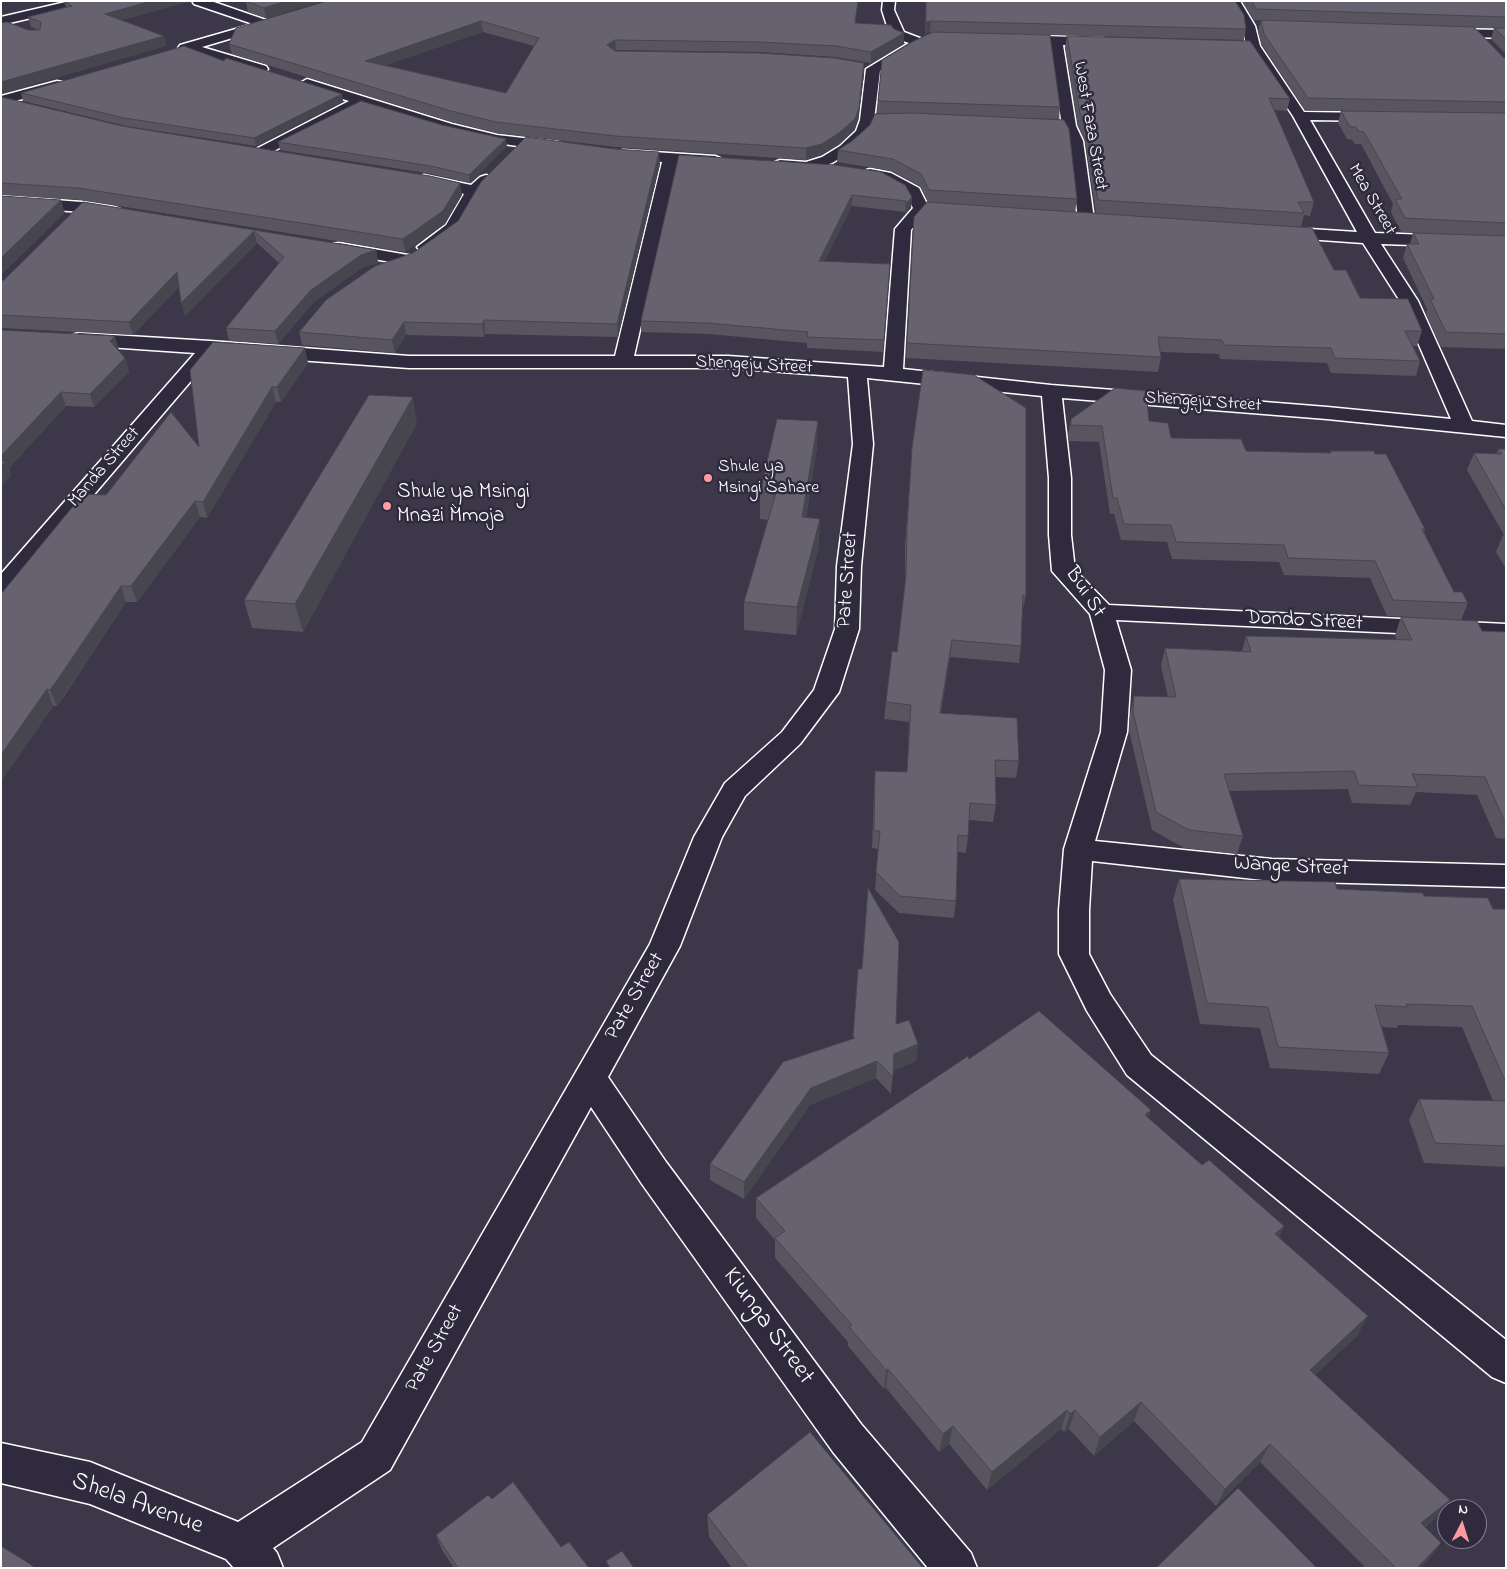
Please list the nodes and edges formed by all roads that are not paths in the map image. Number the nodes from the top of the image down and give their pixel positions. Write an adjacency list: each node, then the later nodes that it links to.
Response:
1 (87, 1): 6 (street)
2 (198, 1): 7 (street)
3 (888, 1): 19 (street)
4 (1234, 1): 26 (street, Mea Street)
5 (283, 19): 7 (street)
6 (1, 22): 8 (street)
7 (266, 24): 16 (street)
8 (19, 29)
9 (1426, 32): 10 (street)
10 (1476, 34): 11 (street); 15 (street)
11 (1506, 34)
12 (999, 39): 13 (street)
13 (1056, 40): 14 (street); 46 (street, West Faza Street)
14 (1115, 42)
15 (1488, 46)
16 (188, 47): 17 (street); 20 (street)
17 (170, 52)
18 (856, 66): 19 (street)
19 (873, 69): 28 (street)
20 (277, 74)
21 (296, 80): 23 (street)
22 (68, 82): 24 (street)
23 (362, 100): 32 (street); 34 (street)
24 (1, 102): 25 (street)
25 (30, 109)
26 (1300, 116): 27 (street); 50 (street, Mea Street)
27 (1388, 118)
28 (867, 120): 29 (street); 39 (street)
29 (885, 120)
30 (569, 148): 34 (street)
31 (240, 150): 32 (street)
32 (259, 153): 35 (street)
33 (606, 153): 36 (street)
34 (511, 154): 41 (street)
35 (288, 158)
36 (671, 158): 37 (street); 57 (street)
37 (729, 162)
38 (768, 164): 39 (street)
39 (807, 167): 59 (street)
40 (413, 178): 41 (street)
41 (474, 191): 53 (street)
42 (1, 201): 43 (street)
43 (82, 207): 44 (street); 48 (street)
44 (130, 215)
45 (1067, 218): 46 (street)
46 (1086, 219): 47 (street)
47 (1104, 220)
48 (64, 225)
49 (1264, 231): 50 (street)
50 (1370, 238): 51 (street); 61 (street, Mea Street)
51 (1506, 243)
52 (320, 246): 53 (street)
53 (408, 260): 54 (street)
54 (370, 272)
55 (61, 338): 56 (street, Shengeju Street)
56 (210, 347): 57 (street, Shengeju Street); 63 (street, Manda Street)
57 (623, 362): 58 (street, Shengeju Street)
58 (857, 372): 59 (street, Shengeju Street); 68 (street, Pate Street)
59 (892, 374): 60 (street, Shengeju Street)
60 (1051, 391): 61 (street, Shengeju Street); 64 (street, Bui St)
61 (1464, 426): 62 (street, Shengeju Street)
62 (1506, 431)
63 (1, 588)
64 (1102, 612): 65 (street, Dondo Street); 66 (street, Bui St)
65 (1506, 631)
66 (1078, 848): 67 (street, Wange Street); 69 (street, Bui St)
67 (1506, 876)
68 (590, 1077): 71 (street, Pate Street); 72 (street, Kiunga Street)
69 (1506, 1364)
70 (1, 1463): 71 (street, Shela Avenue)
71 (251, 1556)
72 (956, 1568)

